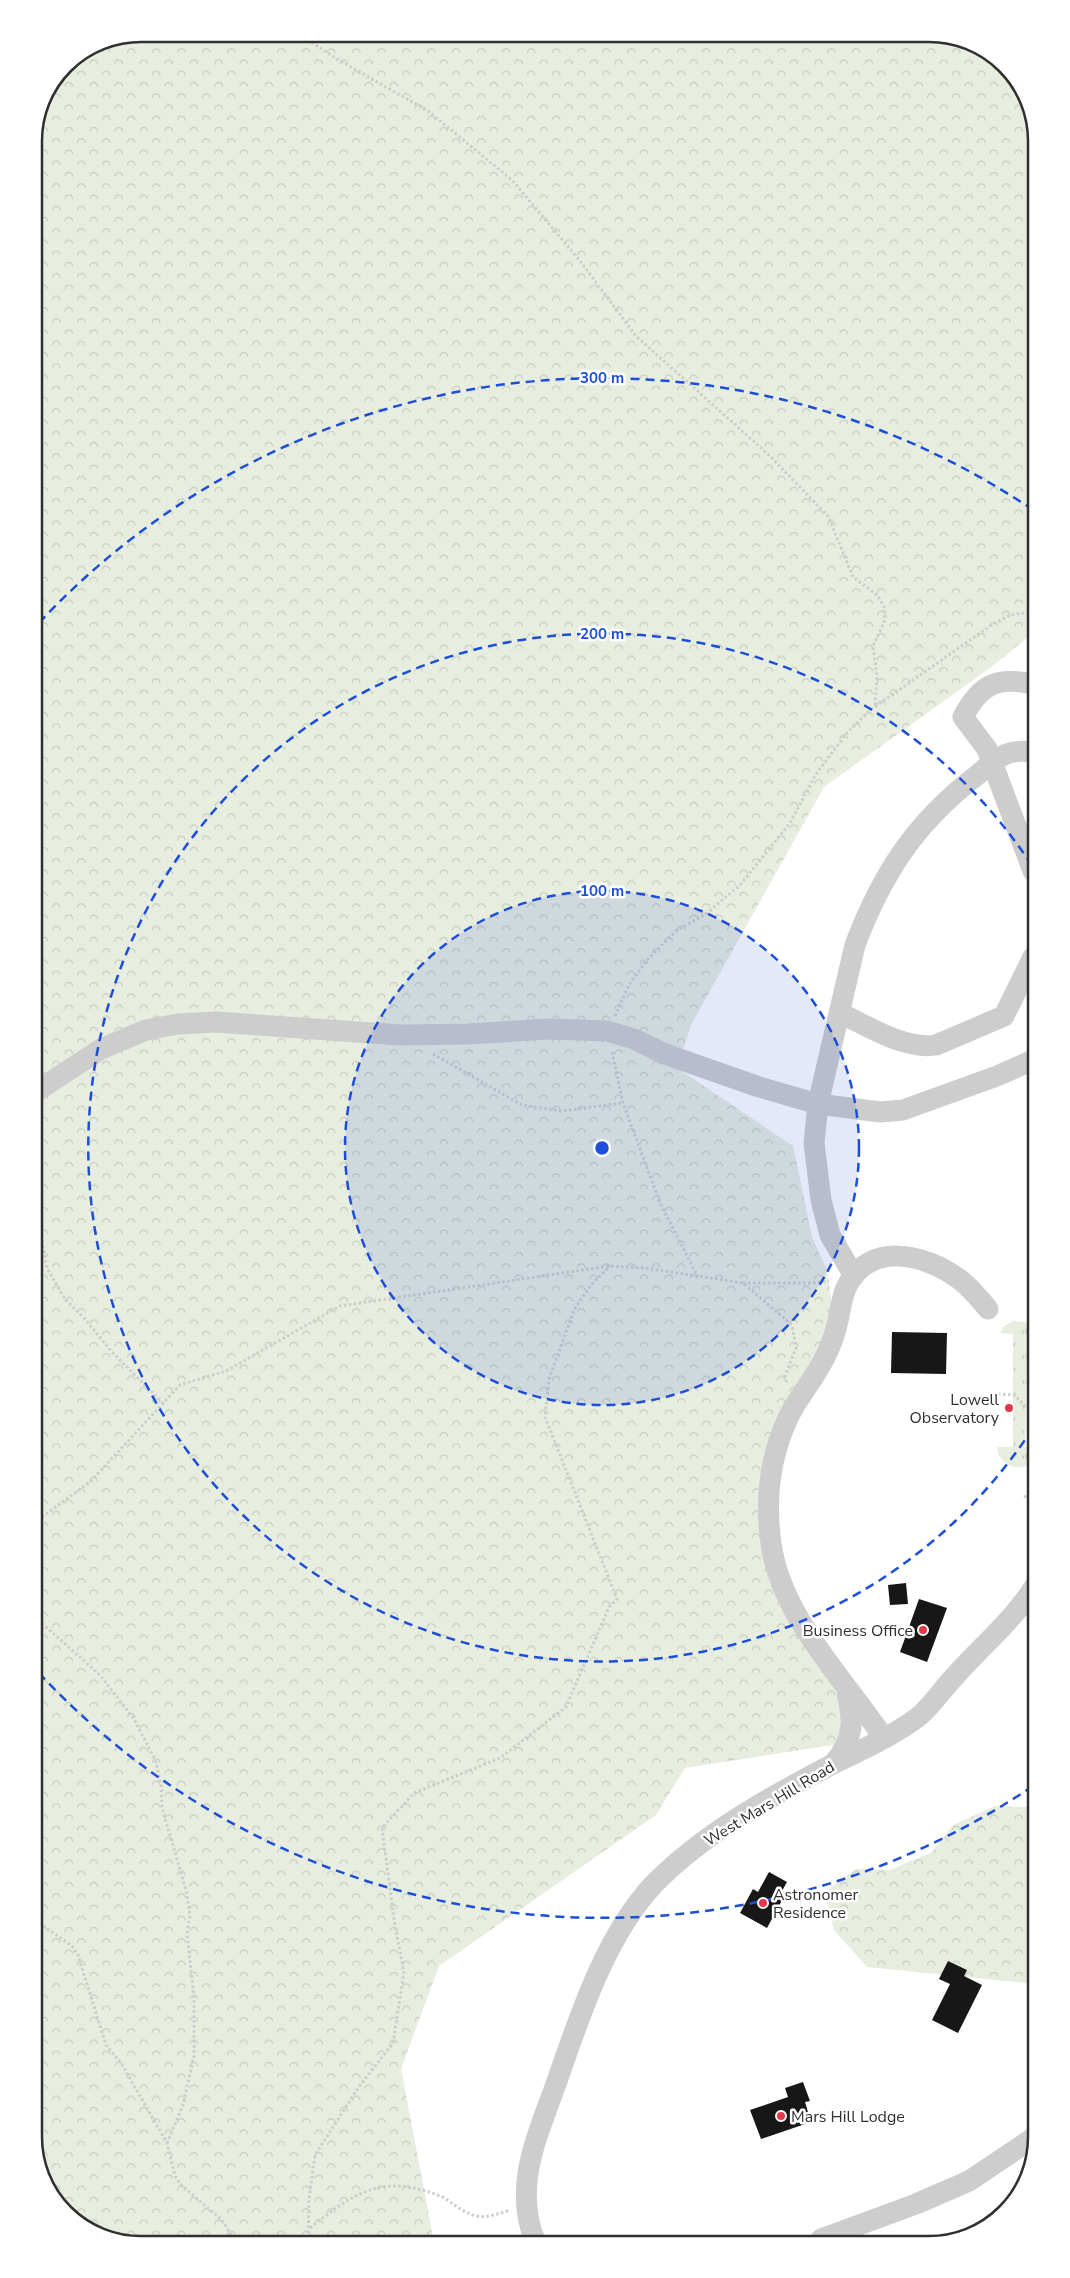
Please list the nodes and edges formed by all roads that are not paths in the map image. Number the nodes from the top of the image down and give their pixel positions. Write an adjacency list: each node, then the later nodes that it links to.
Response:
1 (1028, 684): 3 (street)
2 (1028, 752): 3 (street)
3 (991, 764): 4 (street); 6 (street)
4 (1028, 858)
5 (1028, 967): 6 (street)
6 (840, 1014): 9 (street)
7 (1028, 1062): 9 (street)
8 (43, 1087): 9 (street)
9 (818, 1104): 10 (street)
10 (854, 1276): 11 (street); 13 (street)
11 (988, 1309)
12 (1028, 1595): 14 (street, West Mars Hill Road)
13 (845, 1684): 14 (street); 15 (street)
14 (883, 1737): 15 (street, West Mars Hill Road)
15 (833, 1765): 17 (street, West Mars Hill Road)
16 (1028, 2142): 18 (street)
17 (534, 2236)
18 (829, 2236)

